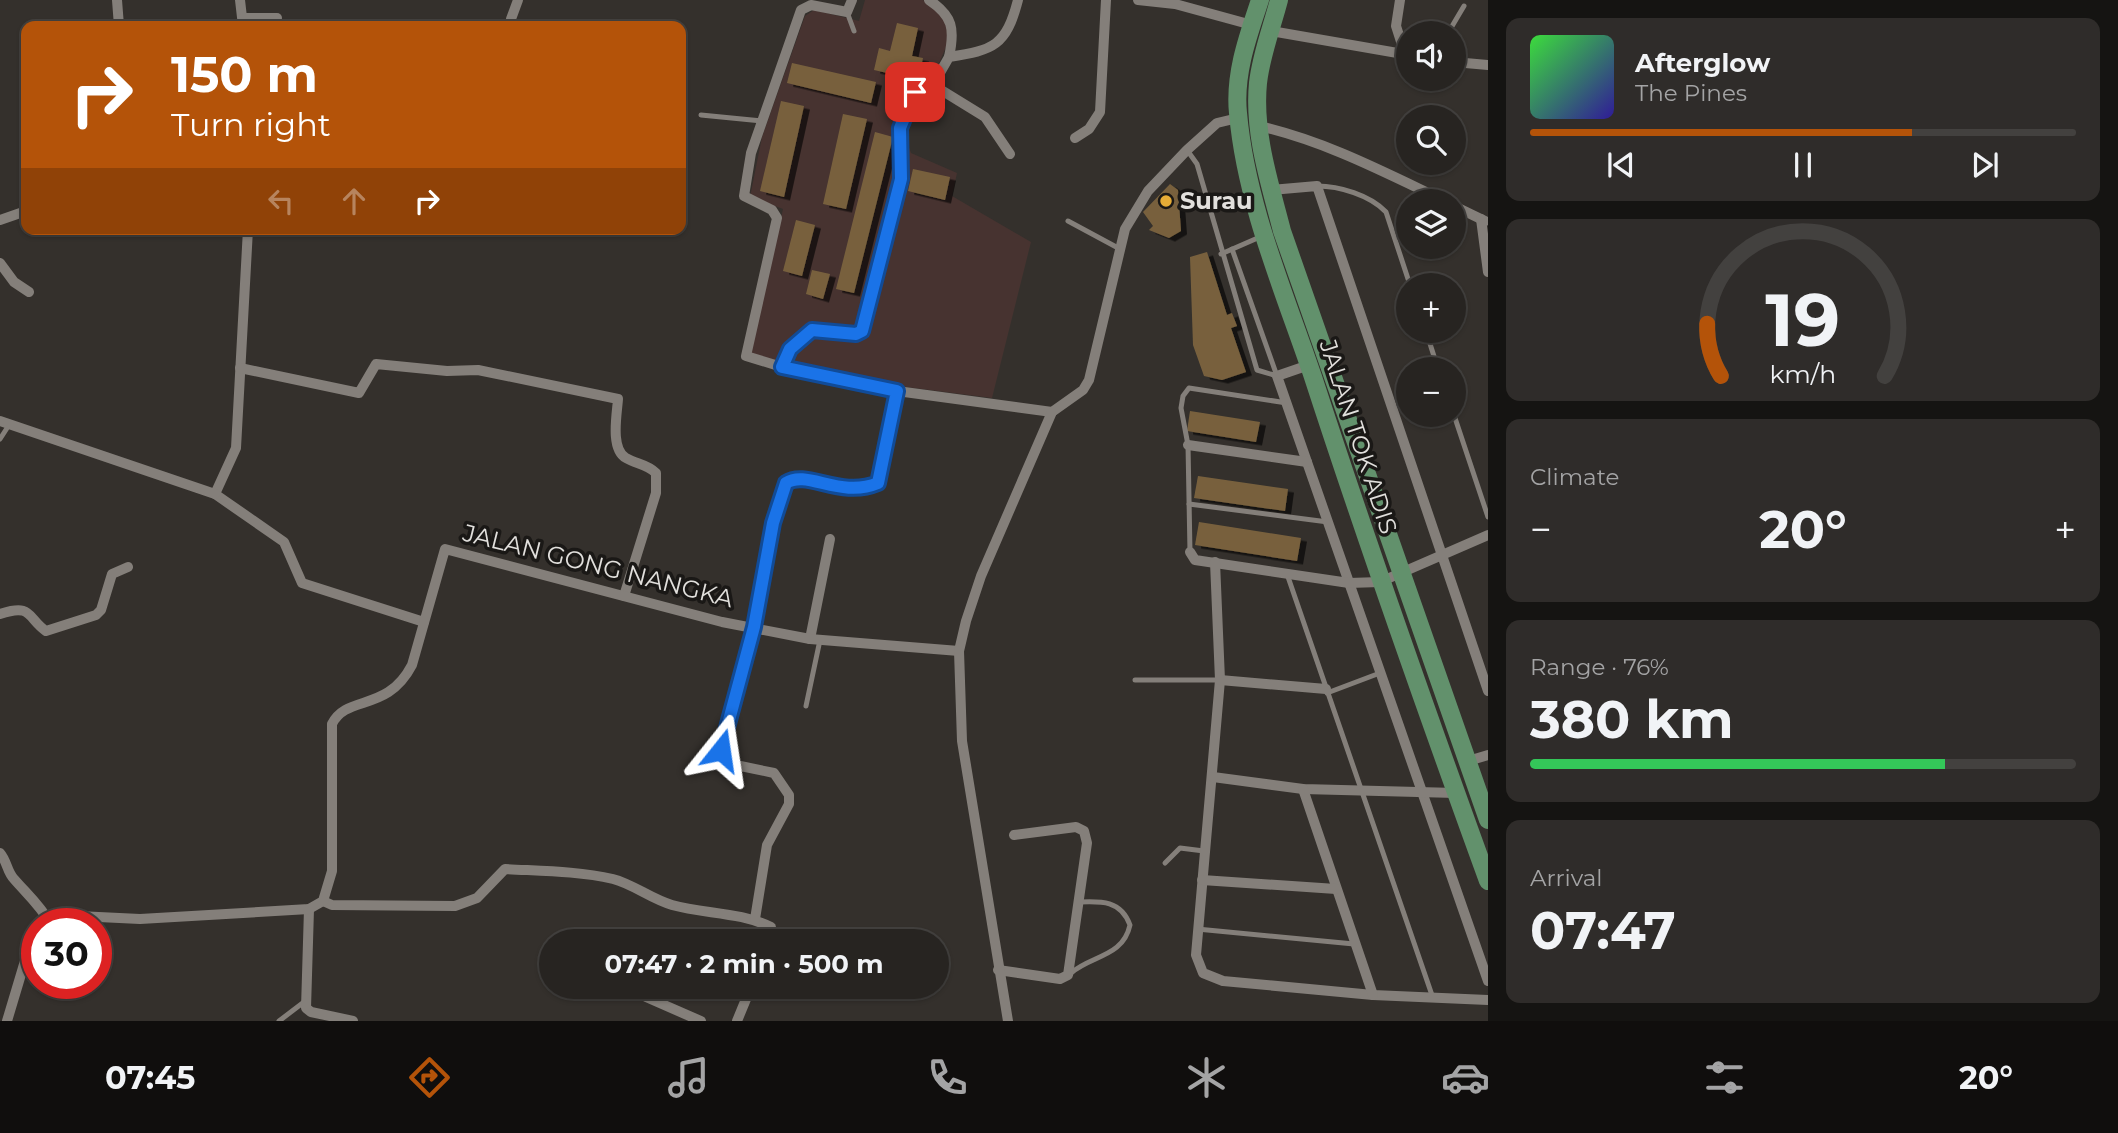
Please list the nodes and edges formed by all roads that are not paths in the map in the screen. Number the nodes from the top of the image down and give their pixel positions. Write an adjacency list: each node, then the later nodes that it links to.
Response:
1 (117, 0): 16 (street)
2 (240, 0): 17 (street)
3 (519, 0): 15 (street)
4 (852, 0): 13 (street)
5 (929, 0): 25 (street)
6 (1018, 0): 25 (street)
7 (1106, 0): 33 (street)
8 (1138, 0): 21 (street)
9 (1260, 0): 21 (main road, JALAN TOK ADIS)
10 (1279, 0): 23 (main road, JALAN TOK ADIS)
11 (1400, 0): 19 (street)
12 (1464, 6): 20 (lane)
13 (847, 12): 22 (lane); 31 (street)
14 (277, 18): 18 (street)
15 (511, 19)
16 (119, 21)
17 (243, 21)
18 (252, 21)
19 (1397, 21)
20 (1455, 21)
21 (1252, 25): 30 (main road, JALAN TOK ADIS)
22 (854, 31)
23 (1271, 31): 24 (street); 32 (main road, JALAN TOK ADIS)
24 (1396, 52)
25 (949, 57): 28 (street)
26 (1466, 63): 27 (street)
27 (1488, 65)
28 (933, 85): 35 (street); 54 (lane)
29 (701, 115): 31 (lane)
30 (1238, 118): 34 (street); 45 (main road, JALAN TOK ADIS)
31 (762, 121): 54 (street)
32 (1259, 126): 37 (street); 38 (main road, JALAN TOK ADIS)
33 (1075, 138)
34 (1187, 150): 46 (street); 48 (lane)
35 (1010, 154)
36 (1317, 186): 38 (street); 51 (lane); 72 (street)
37 (1420, 189)
38 (1272, 190): 76 (main road, JALAN TOK ADIS)
39 (1466, 211): 42 (street)
40 (21, 213): 41 (street)
41 (0, 220)
42 (1485, 220): 50 (street)
43 (1068, 221): 46 (lane)
44 (248, 235): 55 (street)
45 (1264, 235): 47 (lane); 53 (main road, JALAN TOK ADIS)
46 (1120, 249): 59 (street)
47 (1232, 249): 48 (lane); 56 (lane)
48 (1221, 254): 56 (lane)
49 (0, 263): 52 (street)
50 (1488, 272)
51 (1406, 273)
52 (29, 292)
53 (1309, 365): 56 (street); 77 (main road, JALAN TOK ADIS)
54 (782, 367): 57 (street)
55 (240, 368): 65 (street); 79 (street)
56 (1277, 376): 58 (street)
57 (897, 391): 59 (street); 82 (street)
58 (1287, 403): 63 (lane); 64 (street)
59 (1052, 412): 84 (street)
60 (5, 423): 62 (lane); 65 (street)
61 (1458, 427): 67 (lane)
62 (0, 439)
63 (1188, 445): 64 (street); 66 (lane)
64 (1307, 462): 68 (street)
65 (215, 494): 81 (street)
66 (1189, 503): 68 (lane); 71 (lane)
67 (1488, 517)
68 (1328, 522): 78 (street)
69 (1488, 536): 72 (street)
70 (830, 538): 83 (street)
71 (1190, 552): 73 (street)
72 (1441, 557): 76 (street); 89 (street)
73 (1215, 562): 75 (street); 87 (street)
74 (128, 567): 80 (street)
75 (1287, 574): 78 (street); 88 (lane)
76 (1402, 574): 77 (street); 92 (main road, JALAN TOK ADIS)
77 (1380, 582): 78 (street); 97 (main road, JALAN TOK ADIS)
78 (1349, 583): 85 (street)
79 (624, 596): 81 (street, JALAN GONG NANGKA); 82 (street, JALAN GONG NANGKA)
80 (0, 614)
81 (424, 622): 106 (street, JALAN GONG NANGKA)
82 (754, 627): 83 (street, JALAN GONG NANGKA); 111 (street)
83 (815, 639): 84 (street, JALAN GONG NANGKA); 90 (lane)
84 (959, 651): 115 (street)
85 (1381, 673): 88 (lane); 96 (street)
86 (1135, 680): 87 (lane)
87 (1220, 680): 88 (street); 93 (street)
88 (1326, 691): 95 (lane)
89 (1488, 691)
90 (806, 706)
91 (1488, 755): 92 (street)
92 (1468, 761): 98 (main road, JALAN TOK ADIS)
93 (1213, 778): 94 (street); 100 (street)
94 (1303, 789): 95 (street); 105 (street)
95 (1360, 791): 96 (street); 120 (lane)
96 (1423, 793): 97 (street); 118 (street)
97 (1456, 793): 104 (main road, JALAN TOK ADIS)
98 (1488, 820)
99 (1014, 835): 107 (street)
100 (1204, 851): 102 (lane); 103 (street)
101 (0, 853): 108 (street)
102 (1165, 863)
103 (1202, 880): 105 (street); 113 (street)
104 (1488, 881)
105 (1336, 889): 114 (street)
106 (323, 901): 109 (street); 111 (street)
107 (1079, 902): 117 (street); 117 (lane)
108 (41, 908)
109 (309, 909): 110 (street); 124 (street)
110 (112, 918)
111 (755, 919): 112 (street)
112 (771, 929)
113 (1197, 929): 114 (lane); 119 (street)
114 (1355, 944): 119 (street)
115 (998, 970): 117 (street); 130 (street)
116 (21, 974): 125 (street)
117 (1069, 975)
118 (1488, 981)
119 (1373, 995): 120 (street)
120 (1433, 998): 123 (street)
121 (651, 999): 128 (street)
122 (746, 999): 129 (street)
123 (1488, 1000)
124 (305, 1002): 126 (lane); 127 (street)
125 (7, 1021)
126 (279, 1021)
127 (353, 1021)
128 (701, 1021)
129 (737, 1021)
130 (1008, 1021)

